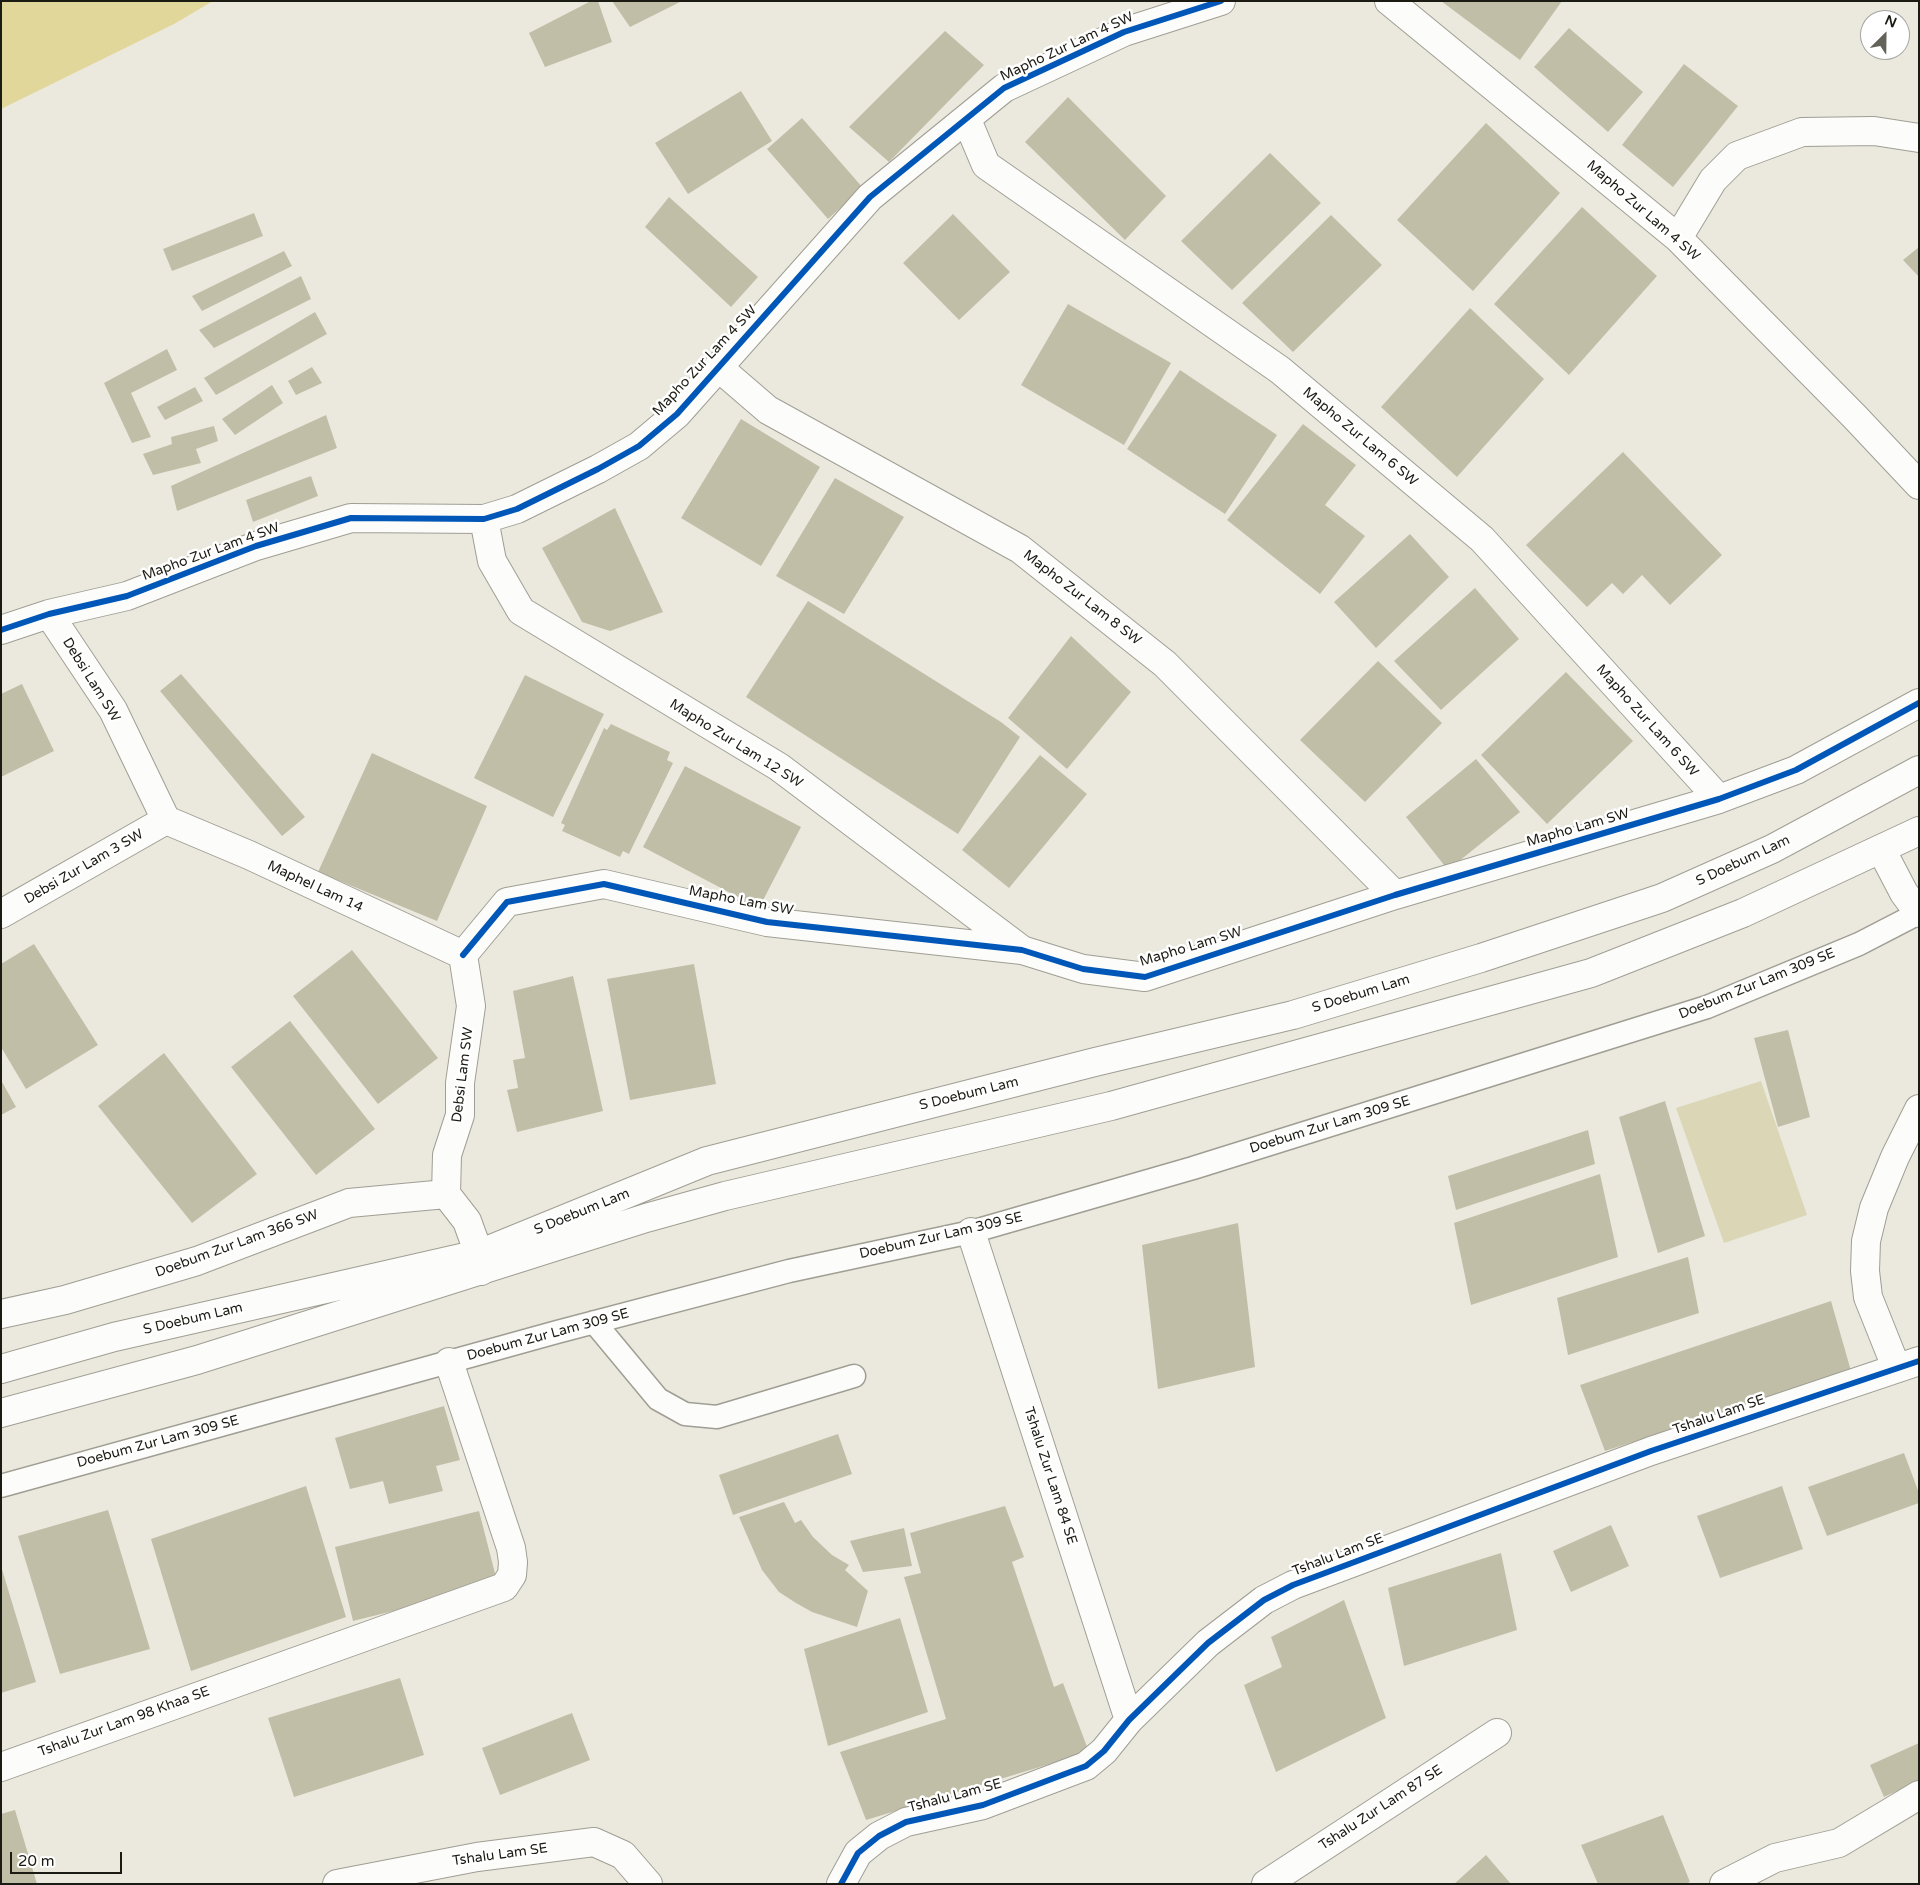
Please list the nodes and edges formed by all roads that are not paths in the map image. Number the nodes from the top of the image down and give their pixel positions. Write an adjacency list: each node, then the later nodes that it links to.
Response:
1 (1221, 1): 3 (main road, Mapho Zur Lam 4 SW)
2 (1388, 1): 5 (main road, Mapho Zur Lam 4 SW)
3 (967, 120): 6 (main road, Mapho Zur Lam 4 SW); 13 (main road, Mapho Zur Lam 6 SW)
4 (1919, 138): 5 (main road)
5 (1678, 238): 7 (main road, Mapho Zur Lam 4 SW)
6 (718, 367): 8 (main road, Mapho Zur Lam 4 SW); 17 (main road, Mapho Zur Lam 8 SW)
7 (1919, 485)
8 (484, 519): 9 (main road, Mapho Zur Lam 4 SW); 20 (main road, Mapho Zur Lam 12 SW)
9 (49, 614): 10 (main road); 14 (main road, Debsi Lam SW)
10 (1, 630)
11 (1919, 704): 13 (main road, Mapho Lam SW)
12 (1919, 770): 25 (main road, S Doebum Lam)
13 (1719, 800): 17 (main road, Mapho Lam SW)
14 (166, 820): 19 (main road, Debsi Zur Lam 3 SW); 21 (main road, Maphel Lam 14)
15 (1919, 831): 16 (main road, S Doebum Lam)
16 (1881, 849): 18 (main road); 25 (main road, S Doebum Lam)
17 (1394, 895): 20 (main road, Mapho Lam SW)
18 (1919, 913): 24 (lane, Doebum Zur Lam 309 SE)
19 (1, 914)
20 (1022, 950): 21 (main road, Mapho Lam SW)
21 (462, 956): 23 (main road, Debsi Lam SW)
22 (1919, 1109): 29 (main road)
23 (446, 1194): 25 (main road); 26 (main road, Doebum Zur Lam 366 SW)
24 (971, 1232): 27 (lane, Doebum Zur Lam 309 SE); 34 (main road, Tshalu Zur Lam 84 SE)
25 (480, 1262): 30 (main road, S Doebum Lam); 32 (main road, S Doebum Lam)
26 (1, 1314)
27 (594, 1322): 28 (lane, Doebum Zur Lam 309 SE); 31 (lane)
28 (449, 1362): 33 (lane, Doebum Zur Lam 309 SE); 36 (main road, Tshalu Zur Lam 98 Khaa SE)
29 (1908, 1364): 34 (main road, Tshalu Lam SE)
30 (1, 1369)
31 (854, 1376)
32 (1, 1413)
33 (1, 1486)
34 (1129, 1720): 40 (main road, Tshalu Lam SE)
35 (1496, 1733): 41 (main road, Tshalu Zur Lam 87 SE)
36 (1, 1767)
37 (1919, 1795): 42 (main road)
38 (337, 1884): 39 (main road, Tshalu Lam SE)
39 (648, 1884)
40 (841, 1884)
41 (1266, 1884)
42 (1724, 1884)

